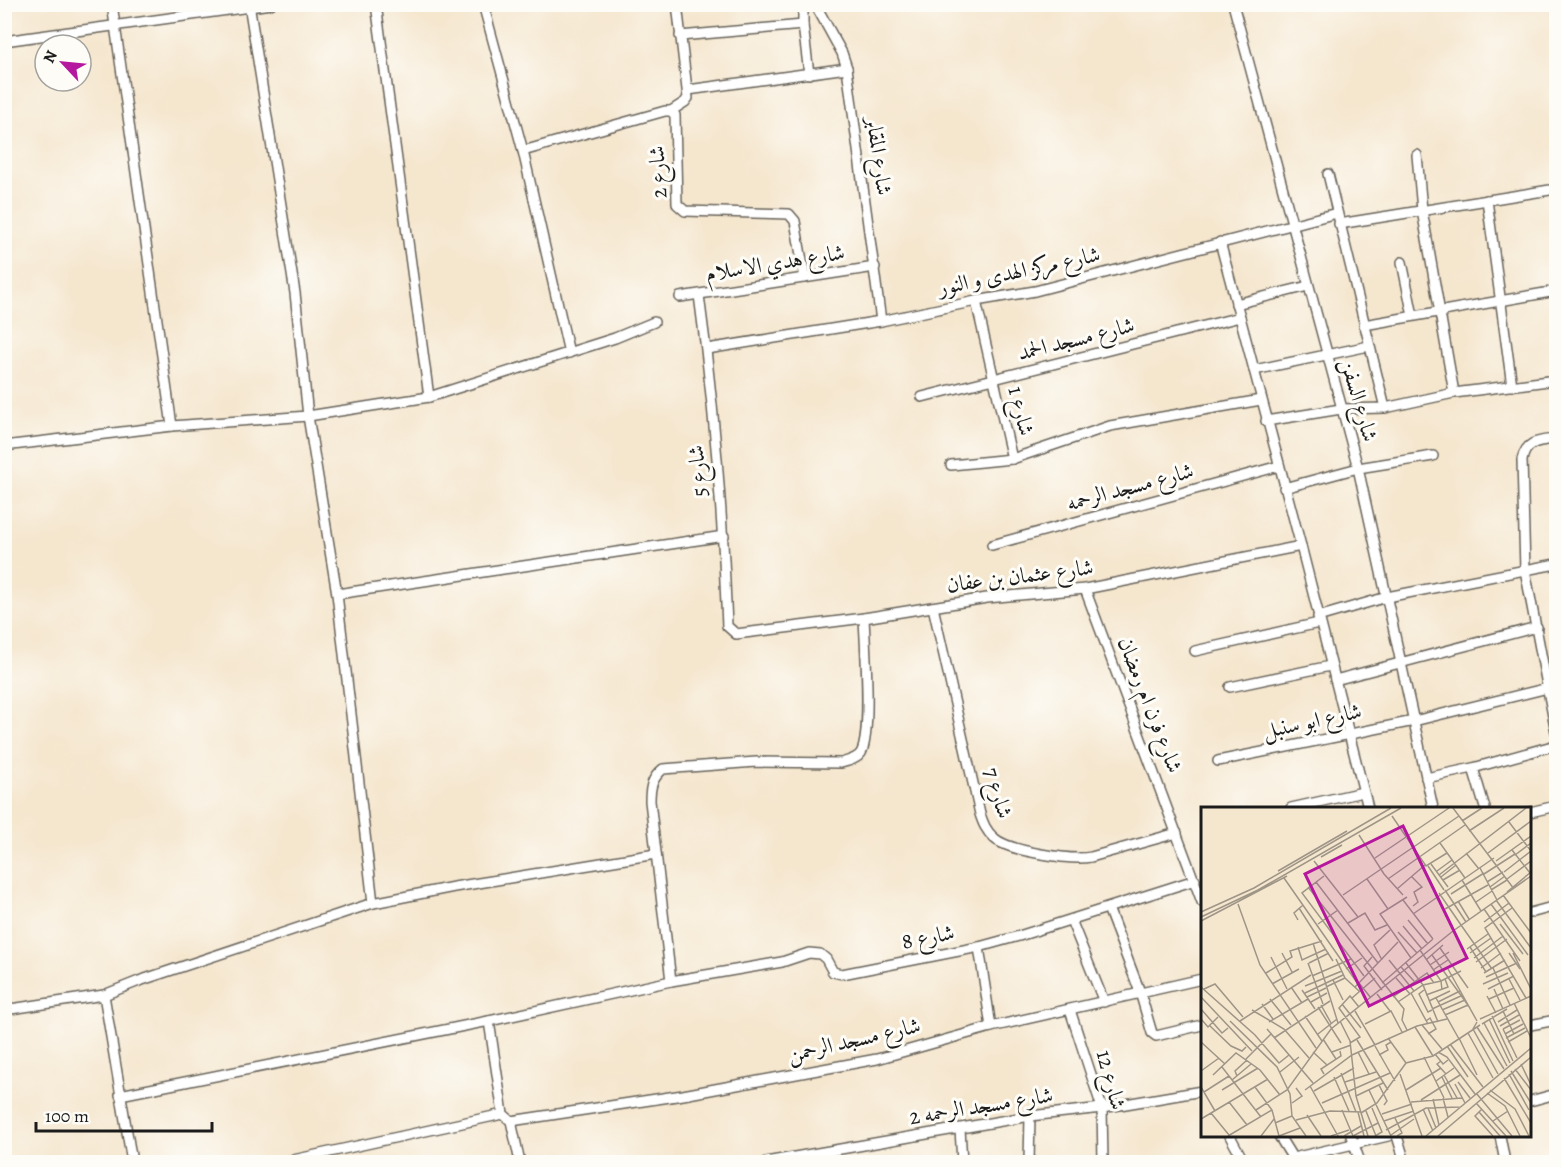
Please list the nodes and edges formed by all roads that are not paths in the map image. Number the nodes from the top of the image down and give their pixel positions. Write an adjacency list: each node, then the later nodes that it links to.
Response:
1 (112, 4): 11 (street)
2 (271, 4): 9 (street)
3 (375, 4): 53 (street)
4 (483, 4): 18 (street)
5 (677, 4): 12 (street)
6 (802, 4): 10 (street)
7 (815, 4): 14 (street, شارع المقابر)
8 (1233, 4): 26 (street, شارع السفن)
9 (249, 6): 11 (street); 58 (street)
10 (802, 25): 12 (street); 15 (street)
11 (116, 26): 13 (street); 60 (street)
12 (680, 36): 16 (street)
13 (4, 41)
14 (847, 69): 15 (street); 29 (street, شارع المقابر)
15 (809, 74): 16 (street)
16 (688, 90): 17 (street)
17 (671, 111): 18 (street, شارع 2); 30 (street, شارع 2)
18 (524, 151): 46 (street)
19 (1418, 155): 23 (street)
20 (1328, 174): 24 (street)
21 (1557, 189): 22 (street)
22 (1487, 200): 23 (street); 36 (street)
23 (1422, 210): 25 (street); 38 (street)
24 (1337, 213): 25 (street); 26 (street, شارع مركز الهدى و النور)
25 (1339, 224): 43 (street)
26 (1291, 225): 27 (street, شارع مركز الهدى و النور); 31 (street, شارع السفن)
27 (1220, 242): 35 (street, شارع مركز الهدى و النور); 37 (street)
28 (1402, 262): 39 (street)
29 (875, 267): 30 (street, شارع هدي الاسلام); 41 (street, شارع المقابر)
30 (805, 278): 33 (street, شارع هدي الاسلام)
31 (1308, 286): 37 (street); 47 (street, شارع السفن)
32 (1557, 291): 36 (street)
33 (699, 295): 34 (street, شارع هدي الاسلام); 45 (street, شارع 5)
34 (680, 297)
35 (976, 301): 41 (street, شارع مركز الهدى و النور); 49 (street, شارع 1)
36 (1500, 301): 38 (street); 51 (street)
37 (1236, 304): 40 (street)
38 (1441, 312): 39 (street); 52 (street)
39 (1413, 316): 43 (street)
40 (1240, 317): 48 (street); 49 (street, شارع مسجد الحمد)
41 (881, 321): 45 (street, شارع مركز الهدى و النور)
42 (654, 322): 46 (street)
43 (1364, 325): 44 (street)
44 (1369, 346): 47 (street); 56 (street)
45 (707, 349): 69 (street, شارع 5)
46 (568, 353): 53 (street)
47 (1326, 355): 48 (street); 57 (street, شارع السفن)
48 (1254, 370): 55 (street)
49 (993, 380): 54 (street, شارع مسجد الحمد); 64 (street, شارع 1)
50 (1557, 380): 51 (street)
51 (1512, 386): 52 (street)
52 (1454, 393): 56 (street)
53 (429, 397): 58 (street)
54 (922, 397)
55 (1261, 400): 59 (street); 64 (street)
56 (1385, 408): 57 (street)
57 (1341, 409): 59 (street); 67 (street, شارع السفن)
58 (308, 416): 60 (street); 75 (street)
59 (1266, 421): 66 (street)
60 (172, 426): 62 (street)
61 (1557, 439): 73 (street)
62 (4, 446)
63 (1433, 456): 67 (street)
64 (1012, 459): 65 (street)
65 (951, 465)
66 (1278, 466): 68 (street); 70 (street, شارع مسجد الرحمه)
67 (1358, 468): 68 (street); 76 (street, شارع السفن)
68 (1284, 488): 71 (street)
69 (724, 536): 75 (street); 81 (street, شارع 5)
70 (992, 545)
71 (1301, 546): 74 (street, شارع عثمان بن عفان); 79 (street)
72 (1557, 564): 73 (street)
73 (1525, 570): 76 (street); 80 (street)
74 (1085, 589): 77 (street, شارع عثمان بن عفان); 102 (street, شارع فرن ام رمضان)
75 (337, 594): 106 (street)
76 (1388, 597): 79 (street); 83 (street, شارع السفن)
77 (933, 608): 78 (street, شارع عثمان بن عفان); 102 (street, شارع 7)
78 (864, 618): 81 (street, شارع عثمان بن عفان); 103 (street)
79 (1318, 620): 82 (street); 84 (street)
80 (1537, 627): 83 (street); 87 (street)
81 (741, 634)
82 (1195, 651)
83 (1401, 663): 85 (street); 88 (street, شارع السفن)
84 (1330, 666): 85 (street); 86 (street)
85 (1335, 680): 90 (street)
86 (1230, 687)
87 (1552, 687): 88 (street, شارع ابو سنبل); 89 (street)
88 (1414, 721): 90 (street, شارع ابو سنبل); 94 (street, شارع السفن)
89 (1557, 732)
90 (1347, 734): 92 (street, شارع ابو سنبل); 95 (street)
91 (1557, 745): 93 (street)
92 (1218, 761)
93 (1473, 768): 94 (street); 100 (street)
94 (1426, 778): 99 (street, شارع السفن)
95 (1363, 792): 97 (street); 98 (street)
96 (1557, 806): 101 (street)
97 (1296, 807)
98 (1368, 807)
99 (1433, 807)
100 (1485, 807)
101 (1531, 812)
102 (1177, 833): 104 (street, شارع فرن ام رمضان)
103 (656, 854): 106 (street); 113 (street)
104 (1195, 880): 105 (street, شارع فرن ام رمضان); 108 (street, شارع 8)
105 (1201, 896)
106 (373, 903): 115 (street)
107 (1557, 906): 109 (street)
108 (1108, 908): 110 (street, شارع 8); 114 (street)
109 (1531, 913)
110 (1071, 920): 111 (street, شارع 8); 116 (street)
111 (979, 947): 113 (street, شارع 8); 123 (street)
112 (1201, 978): 114 (street, شارع مسجد الرحمن)
113 (671, 981): 120 (street, شارع 8)
114 (1140, 993): 116 (street, شارع مسجد الرحمن); 121 (street)
115 (104, 995): 117 (street); 126 (street)
116 (1104, 1002): 118 (street, شارع مسجد الرحمن)
117 (4, 1010)
118 (1070, 1010): 123 (street, شارع مسجد الرحمن); 128 (street, شارع 12)
119 (1557, 1020): 122 (street)
120 (489, 1022): 126 (street, شارع 8); 129 (street)
121 (1201, 1025)
122 (1531, 1025)
123 (991, 1027): 131 (street, شارع مسجد الرحمن)
124 (1201, 1091): 128 (street, شارع مسجد الرحمه 2)
125 (1557, 1094): 127 (street)
126 (120, 1095): 140 (street)
127 (1531, 1101)
128 (1102, 1108): 130 (street, شارع مسجد الرحمه 2); 146 (street, شارع 12)
129 (503, 1114): 131 (street); 141 (street)
130 (1030, 1116): 132 (street, شارع مسجد الرحمه 2); 145 (street)
131 (511, 1121): 142 (street)
132 (960, 1129): 143 (street, شارع مسجد الرحمه 2); 144 (street)
133 (1231, 1137): 147 (street)
134 (1280, 1137): 139 (street)
135 (1376, 1137): 138 (street)
136 (1397, 1137): 149 (street)
137 (1500, 1137): 150 (street)
138 (1352, 1139): 139 (street); 148 (street)
139 (1294, 1160)
140 (132, 1162)
141 (284, 1162)
142 (520, 1162)
143 (766, 1162)
144 (962, 1162)
145 (1029, 1162)
146 (1102, 1162)
147 (1244, 1162)
148 (1360, 1162)
149 (1405, 1162)
150 (1505, 1162)

